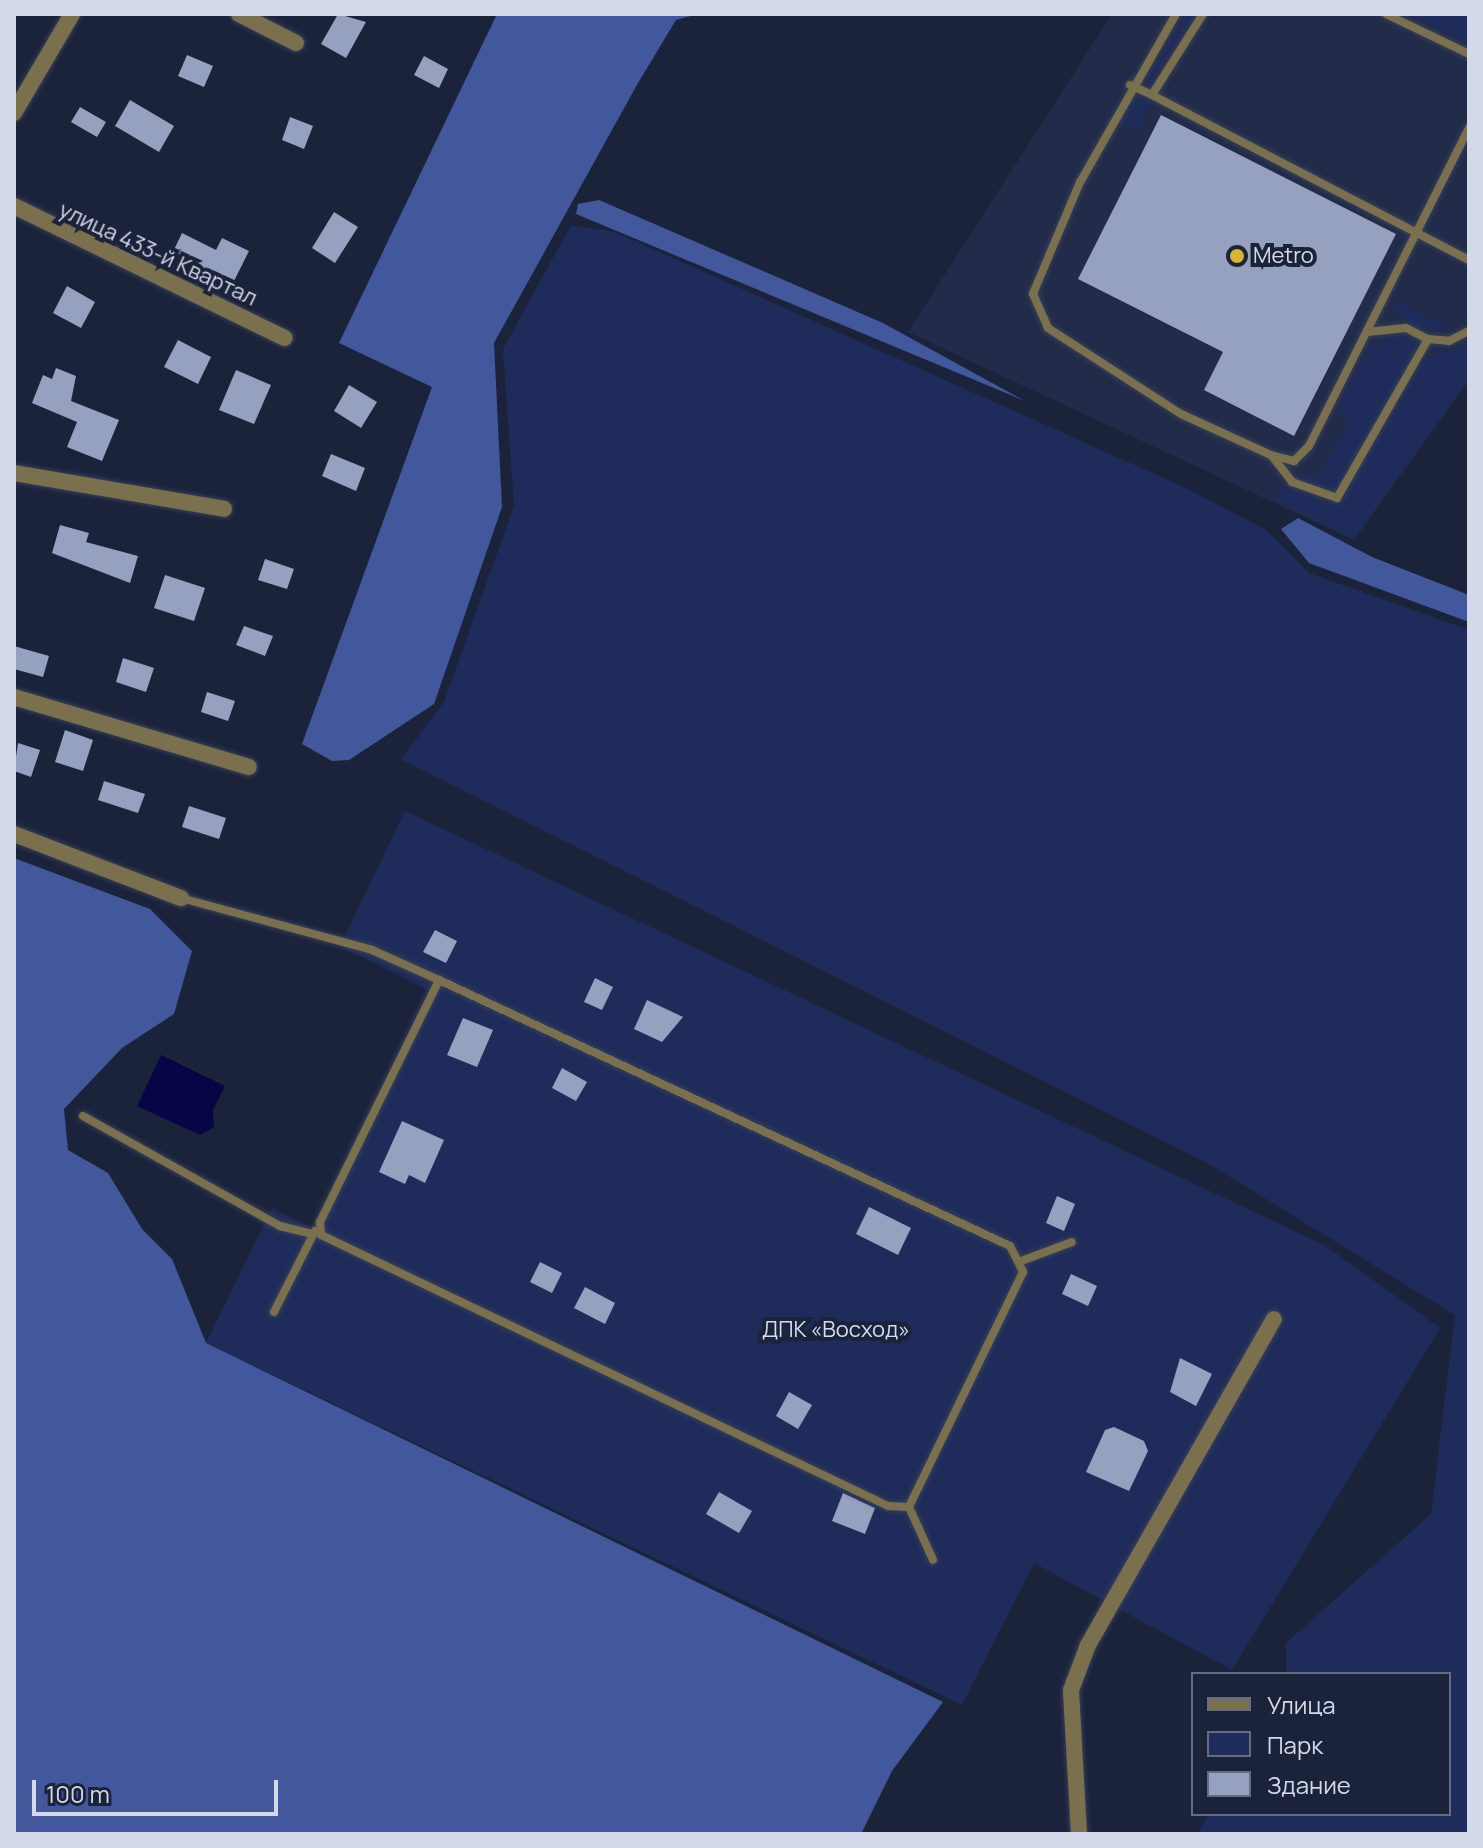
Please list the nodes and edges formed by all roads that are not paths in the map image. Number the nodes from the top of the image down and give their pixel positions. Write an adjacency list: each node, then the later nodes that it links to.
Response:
1 (72, 14): 10 (street)
2 (239, 14): 6 (street)
3 (1176, 14): 8 (lane)
4 (1203, 14): 9 (lane)
5 (1386, 14): 7 (lane)
6 (296, 43)
7 (1469, 54)
8 (1130, 85): 9 (lane); 19 (lane)
9 (1152, 95): 13 (lane)
10 (14, 113)
11 (1469, 128): 13 (lane)
12 (14, 206): 17 (street, улица 433-й Квартал)
13 (1417, 231): 14 (lane); 16 (lane)
14 (1469, 260)
15 (1469, 331): 18 (lane)
16 (1366, 332): 18 (lane); 19 (lane)
17 (285, 338)
18 (1428, 339): 19 (lane)
19 (1271, 455)
20 (14, 473): 21 (street)
21 (224, 509)
22 (14, 697): 23 (street)
23 (249, 767)
24 (14, 834): 25 (street)
25 (181, 898): 26 (lane)
26 (439, 980): 28 (lane); 30 (lane)
27 (83, 1116): 28 (lane)
28 (315, 1231): 31 (lane); 33 (lane)
29 (1072, 1242): 30 (lane)
30 (1021, 1261): 33 (lane)
31 (274, 1312)
32 (1274, 1319): 35 (street)
33 (909, 1507): 34 (lane)
34 (933, 1560)
35 (1079, 1834)

